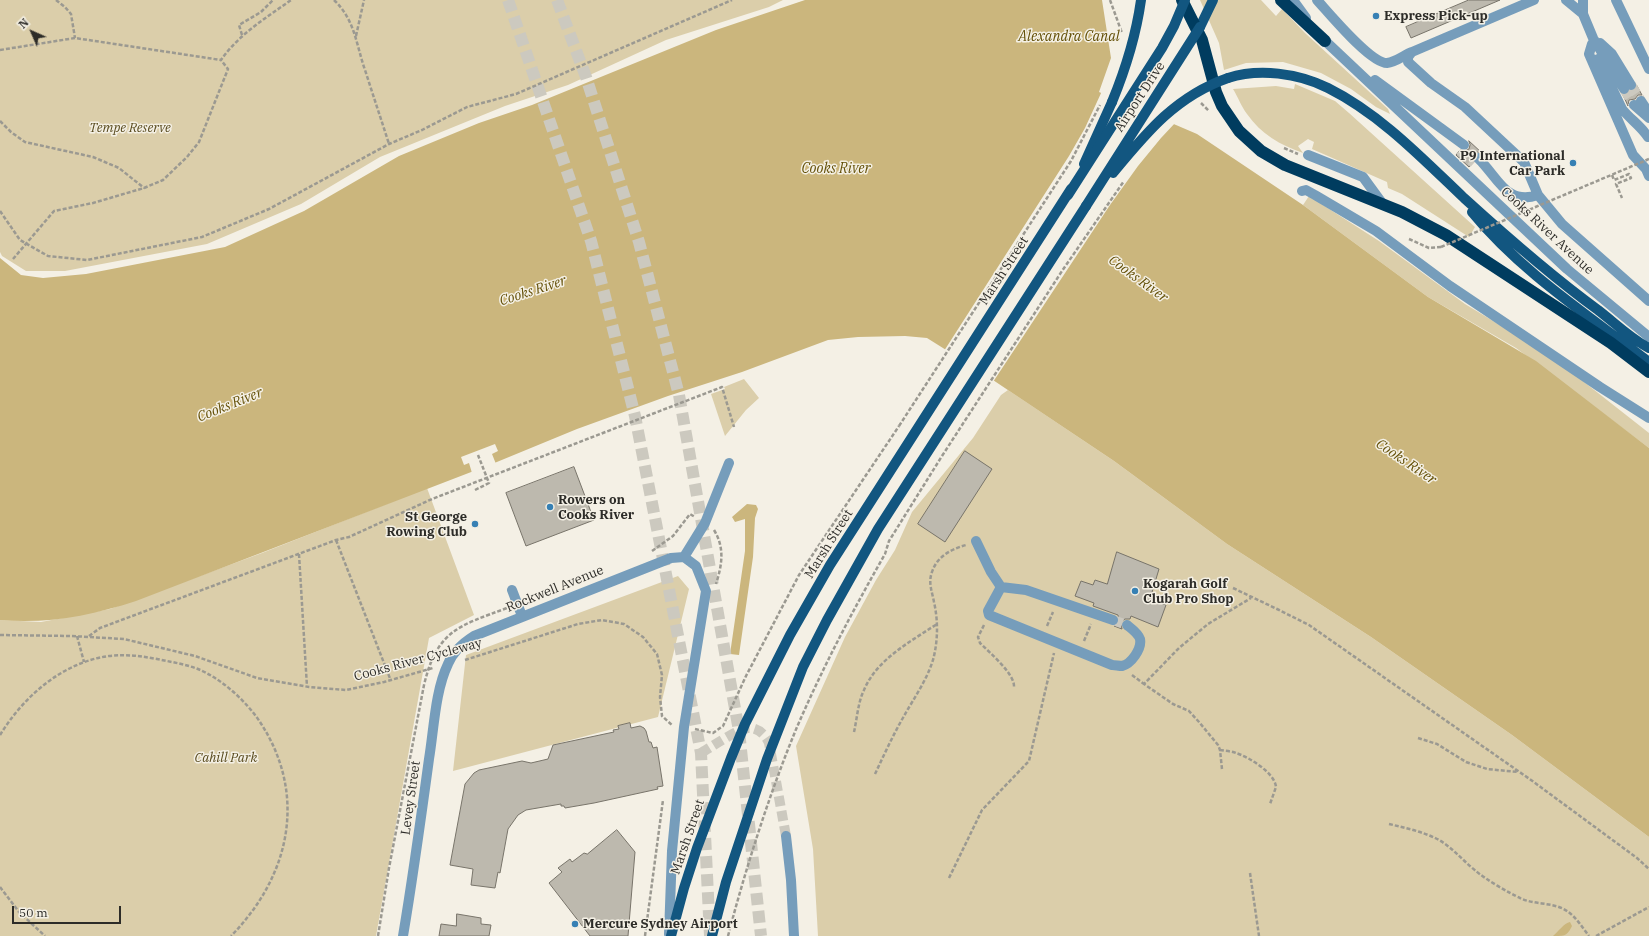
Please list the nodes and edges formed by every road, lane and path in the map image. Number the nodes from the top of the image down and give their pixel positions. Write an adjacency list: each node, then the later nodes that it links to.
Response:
1 (56, 0): 20 (path)
2 (273, 0): 18 (path)
3 (291, 0): 18 (path)
4 (334, 0): 19 (path)
5 (364, 0): 19 (path)
6 (732, 0): 36 (path)
7 (1141, 0): 48 (main road, Airport Drive, bridge)
8 (1183, 0): 48 (main road, bridge); 51 (highway)
9 (1213, 0): 52 (main road, Airport Drive, bridge)
10 (1281, 0): 21 (highway)
11 (1293, 0): 21 (street, Cooks River Avenue)
12 (1317, 0): 24 (street)
13 (1534, 0): 24 (street)
14 (1566, 0): 17 (street)
15 (1583, 0): 17 (street)
16 (1616, 0): 27 (street)
17 (1583, 14): 22 (street)
18 (242, 36): 25 (path)
19 (356, 36): 36 (path)
20 (75, 38): 23 (path); 25 (path)
21 (1324, 41): 26 (street, Cooks River Avenue)
22 (1593, 41): 28 (street); 35 (street); 43 (street)
23 (0, 50)
24 (1412, 52): 49 (street)
25 (221, 60): 46 (path)
26 (1349, 62): 38 (street); 58 (street, Cooks River Avenue)
27 (1649, 70)
28 (1627, 87)
29 (1201, 100): 31 (path)
30 (1102, 101): 98 (path, bridge)
31 (1196, 104)
32 (1649, 113): 33 (street)
33 (1649, 118)
34 (0, 121): 46 (path)
35 (1648, 137)
36 (389, 144): 54 (path)
37 (1281, 146): 39 (path)
38 (1462, 148)
39 (1308, 155): 51 (street)
40 (1649, 159): 42 (path, bridge)
41 (1476, 161): 49 (street)
42 (1612, 175): 50 (path); 55 (path, bridge)
43 (1649, 176)
44 (1126, 178): 123 (path, bridge)
45 (1443, 178): 52 (main road, bridge); 59 (main road); 60 (main road)
46 (144, 188): 54 (path)
47 (1302, 191): 62 (street)
48 (1068, 195): 121 (main road, Marsh Street)
49 (1538, 195): 57 (street)
50 (1622, 198)
51 (1382, 203): 61 (highway)
52 (1086, 206): 122 (main road)
53 (0, 211): 54 (path)
54 (26, 244): 56 (path)
55 (1442, 247)
56 (13, 259)
57 (1649, 301)
58 (1649, 337)
59 (1649, 348)
60 (1649, 362)
61 (1649, 372)
62 (1649, 418)
63 (734, 427): 68 (path)
64 (478, 455): 66 (path)
65 (729, 464): 67 (street)
66 (475, 490)
67 (704, 523): 70 (path); 72 (street); 73 (path)
68 (336, 540): 71 (path); 95 (path)
69 (976, 541): 74 (street); 84 (path)
70 (651, 551)
71 (299, 554): 88 (path); 96 (path)
72 (684, 557): 81 (street, Rockwell Avenue); 121 (street, Marsh Street)
73 (716, 586)
74 (1001, 587): 78 (street); 82 (street)
75 (1233, 588): 77 (path)
76 (512, 590): 79 (street)
77 (1251, 597): 103 (path); 105 (path)
78 (1058, 601): 80 (street); 89 (path)
79 (518, 604): 81 (street); 94 (path)
80 (1095, 614): 83 (street); 91 (path)
81 (522, 616): 93 (street, Rockwell Avenue)
82 (989, 616): 89 (street); 97 (path)
83 (1112, 620)
84 (937, 624): 99 (path); 106 (path)
85 (1127, 625): 91 (street)
86 (0, 635): 87 (path, Cooks River Cycleway)
87 (77, 636): 88 (path, Cooks River Cycleway); 92 (path)
88 (88, 637): 96 (path, Cooks River Cycleway)
89 (1042, 637): 90 (street)
90 (1057, 643): 91 (street); 113 (path)
91 (1079, 652)
92 (84, 662): 101 (path); 117 (path)
93 (447, 664): 94 (path, Cooks River Cycleway); 100 (path, Cooks River Cycleway); 119 (street, Levey Street)
94 (428, 670): 95 (path, Cooks River Cycleway); 118 (path)
95 (391, 681): 96 (path, Cooks River Cycleway)
96 (307, 687)
97 (1014, 687)
98 (695, 721)
99 (854, 732)
100 (673, 733)
101 (0, 735)
102 (1418, 738): 105 (path)
103 (1220, 750): 104 (path); 108 (path)
104 (1222, 769)
105 (1518, 772): 111 (path)
106 (875, 774)
107 (664, 793): 120 (path)
108 (1270, 804)
109 (1389, 824): 126 (path)
110 (786, 836): 124 (street)
111 (1649, 869)
112 (1250, 873): 125 (path)
113 (949, 878)
114 (0, 887): 116 (path)
115 (1649, 907): 127 (path)
116 (45, 936)
117 (231, 936)
118 (378, 936)
119 (403, 936)
120 (644, 936)
121 (670, 936)
122 (712, 936)
123 (728, 936)
124 (794, 936)
125 (1259, 936)
126 (1589, 936)
127 (1596, 936)

